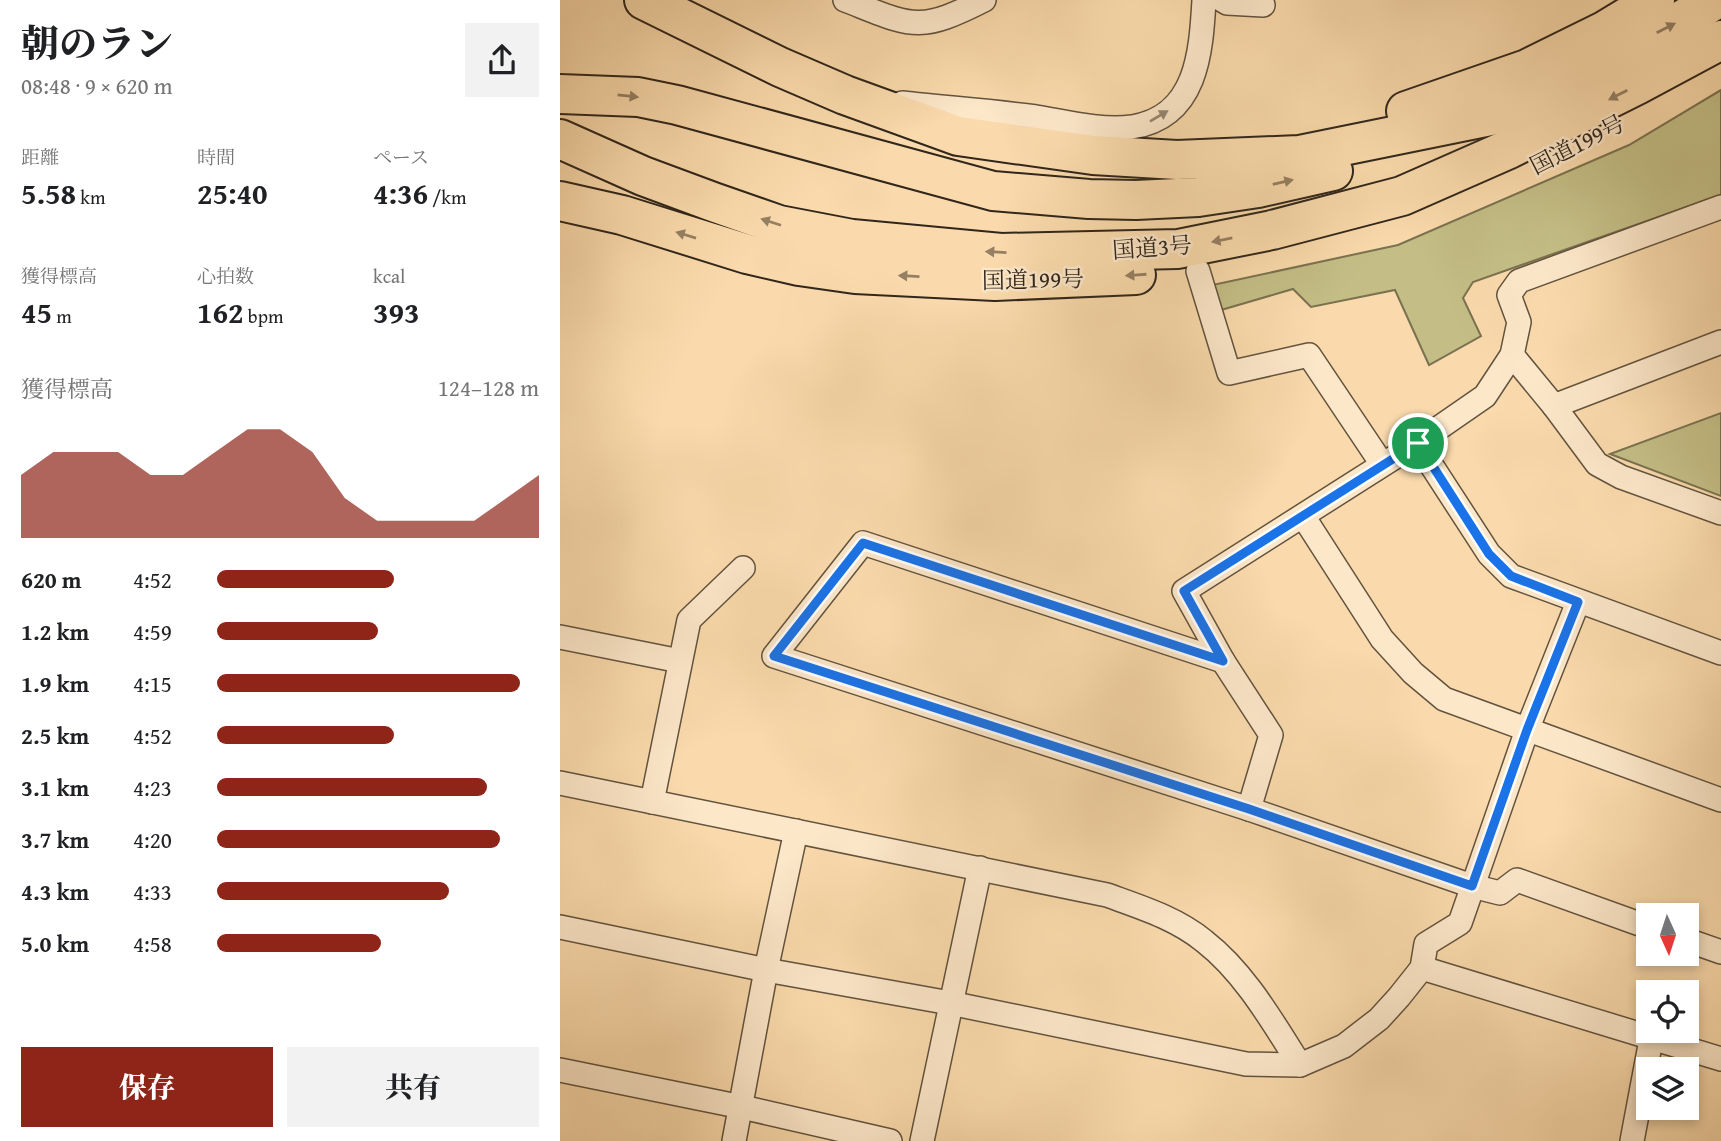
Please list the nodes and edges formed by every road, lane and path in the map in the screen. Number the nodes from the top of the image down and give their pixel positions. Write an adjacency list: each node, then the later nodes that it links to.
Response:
1 (845, 0): 2 (street)
2 (984, 0)
3 (1204, 0): 13 (street, one-way to 3)
4 (1222, 0): 9 (street)
5 (1636, 0): 15 (street)
6 (1655, 0): 15 (highway)
7 (1715, 0): 16 (highway, one-way to 7)
8 (650, 3): 13 (highway); 19 (highway)
9 (1263, 5)
10 (1721, 40): 18 (highway, 国道3号, one-way to 18)
11 (1721, 58): 22 (highway, 国道199号)
12 (560, 94): 14 (highway, one-way to 14)
13 (899, 103): 17 (highway)
14 (677, 105): 16 (highway, one-way to 16); 19 (highway)
15 (1401, 113): 17 (highway)
16 (1496, 115): 19 (highway)
17 (1364, 123): 19 (highway)
18 (560, 139)
19 (1236, 156)
20 (560, 201): 22 (highway, 国道199号, one-way to 20)
21 (1721, 207): 24 (street)
22 (1198, 271): 27 (street)
23 (1721, 342): 25 (street)
24 (1512, 355): 25 (street); 26 (street)
25 (1554, 406): 28 (street)
26 (1418, 443): 27 (street); 31 (street)
27 (1382, 464): 29 (street)
28 (1721, 513)
29 (1303, 516): 35 (street); 36 (street)
30 (743, 568): 34 (street)
31 (1578, 602): 33 (street); 36 (street)
32 (560, 637): 34 (street)
33 (1721, 653)
34 (680, 661): 39 (street)
35 (1223, 661): 40 (street); 40 (street)
36 (1527, 730): 38 (street); 43 (street)
37 (560, 783): 39 (street)
38 (1721, 800)
39 (652, 802): 41 (street)
40 (1249, 809): 43 (street)
41 (796, 831): 42 (street); 49 (street)
42 (980, 868): 50 (street); 55 (street)
43 (1472, 886): 44 (street); 48 (street)
44 (1636, 923)
45 (560, 927): 49 (street)
46 (1699, 944): 47 (street)
47 (1721, 952)
48 (1422, 968): 51 (street); 55 (street)
49 (766, 970): 50 (street); 57 (street)
50 (950, 1003): 55 (street); 60 (street)
51 (1636, 1035)
52 (1650, 1043): 61 (street)
53 (1662, 1043): 54 (street)
54 (1721, 1059)
55 (1300, 1065)
56 (560, 1070): 57 (street)
57 (742, 1107): 58 (street); 59 (street)
58 (734, 1141)
59 (890, 1141)
60 (922, 1141)
61 (1632, 1141)

